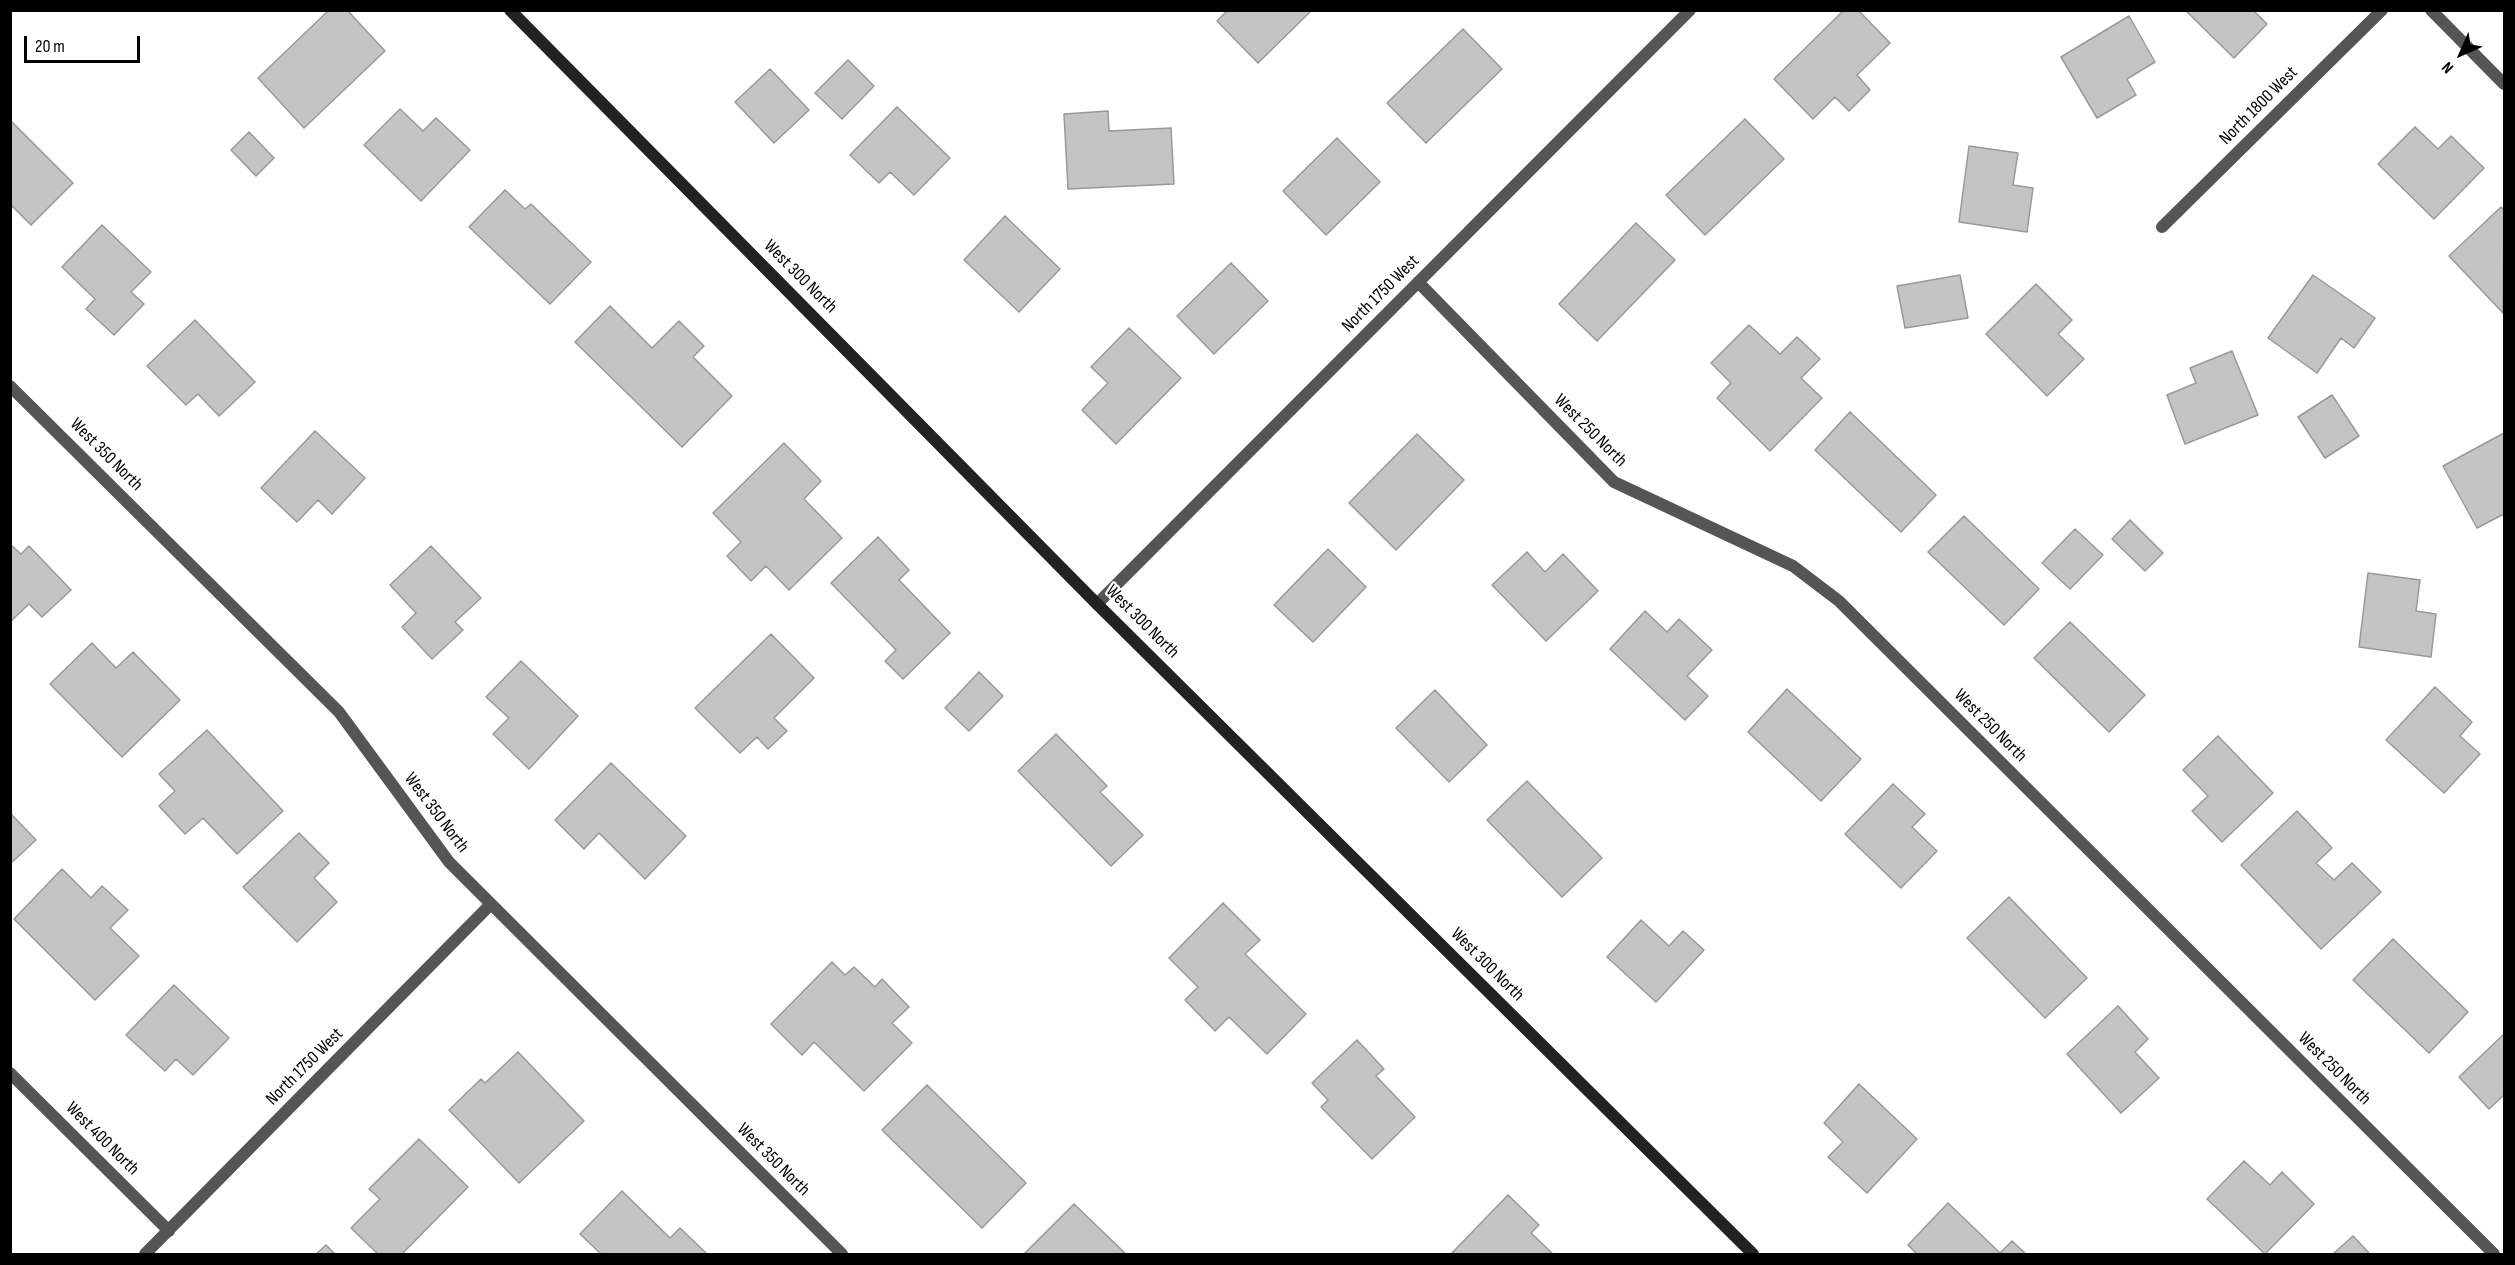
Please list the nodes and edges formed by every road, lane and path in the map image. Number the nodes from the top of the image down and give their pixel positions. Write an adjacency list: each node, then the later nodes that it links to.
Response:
1 (510, 10): 9 (main road, West 300 North)
2 (1690, 10): 7 (street, North 1750 West)
3 (2382, 10): 6 (street, North 1800 West)
4 (2431, 10): 5 (street)
5 (2505, 84)
6 (2162, 227)
7 (1418, 282): 9 (street, North 1750 West); 16 (street, West 250 North)
8 (10, 386): 10 (street, West 350 North)
9 (1097, 604): 15 (main road, West 300 North)
10 (491, 904): 12 (street, North 1750 West); 14 (street, West 350 North)
11 (10, 1073): 12 (street, West 400 North)
12 (169, 1231): 13 (street, North 1750 West)
13 (145, 1254)
14 (842, 1254)
15 (1753, 1254)
16 (2494, 1254)

